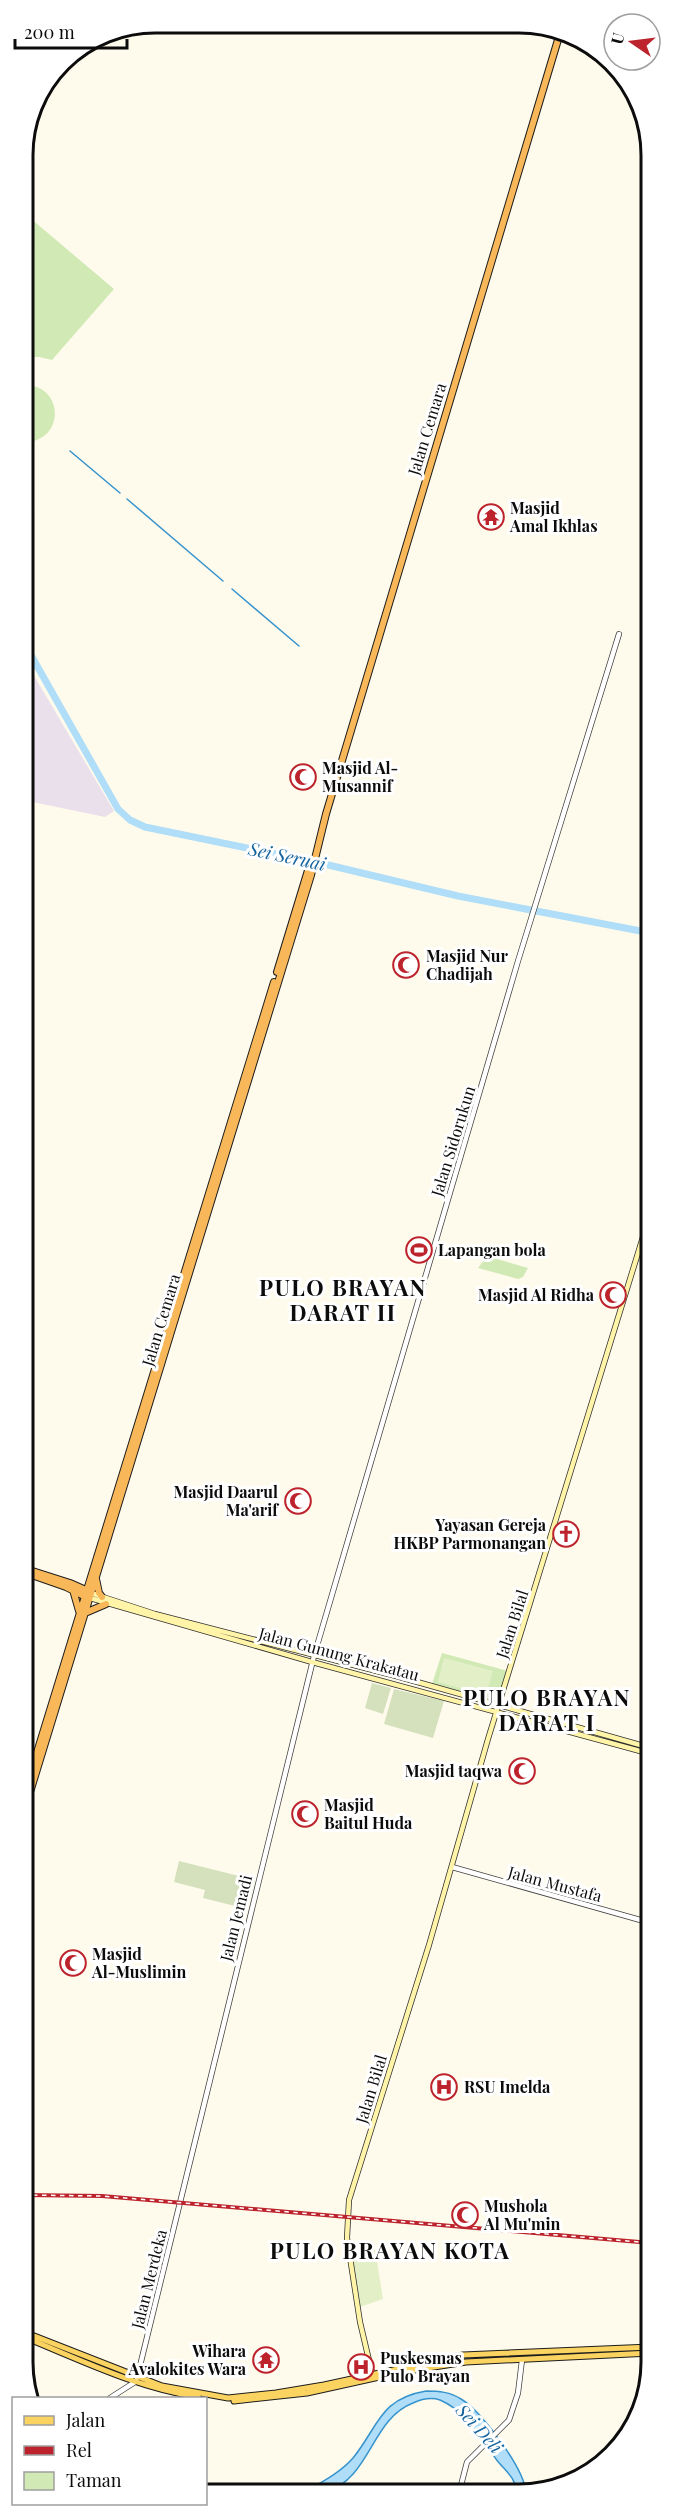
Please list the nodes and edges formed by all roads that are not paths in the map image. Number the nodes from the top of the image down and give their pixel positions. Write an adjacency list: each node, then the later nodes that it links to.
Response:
1 (558, 39): 5 (highway, Jalan Cemara)
2 (619, 634): 12 (street, Jalan Sidorukun)
3 (641, 1243): 13 (main road, Jalan Bilal)
4 (33, 1573): 6 (highway, Jalan Gunung Krakatau)
5 (94, 1576): 6 (highway); 7 (highway, Jalan Cemara); 8 (highway)
6 (75, 1588): 7 (highway, Jalan Gunung Krakatau); 11 (highway)
7 (88, 1594): 8 (main road, Jalan Gunung Krakatau); 9 (main road, Jalan Gunung Krakatau); 11 (highway, Jalan Cemara)
8 (102, 1597): 10 (main road, Jalan Gunung Krakatau)
9 (106, 1604): 10 (main road, Jalan Gunung Krakatau); 11 (highway)
10 (137, 1611): 12 (main road, Jalan Gunung Krakatau)
11 (82, 1614): 14 (highway, Jalan Cemara)
12 (313, 1659): 13 (main road, Jalan Gunung Krakatau); 15 (main road, Jalan Gunung Krakatau); 22 (street, Jalan Jemadi)
13 (499, 1704): 15 (main road, Jalan Bilal); 16 (main road, Jalan Gunung Krakatau)
14 (53, 1711): 18 (highway, Jalan Cemara); 19 (highway, Jalan Cemara)
15 (497, 1712): 17 (main road, Jalan Gunung Krakatau); 20 (main road, Jalan Bilal)
16 (641, 1745)
17 (641, 1751)
18 (33, 1769)
19 (33, 1780)
20 (452, 1867): 21 (street, Jalan Mustafa); 31 (main road, Jalan Bilal)
21 (641, 1920)
22 (183, 2186): 32 (street, Jalan Merdeka)
23 (33, 2336): 32 (main road)
24 (33, 2340): 32 (main road)
25 (641, 2349): 26 (main road)
26 (632, 2351): 28 (main road); 29 (main road)
27 (521, 2352): 28 (main road); 30 (main road); 31 (main road)
28 (619, 2352): 30 (main road)
29 (641, 2352)
30 (520, 2360): 31 (main road); 36 (street)
31 (372, 2376): 35 (main road)
32 (136, 2380): 33 (street); 34 (main road)
33 (111, 2397)
34 (202, 2397)
35 (207, 2398)
36 (461, 2484)

